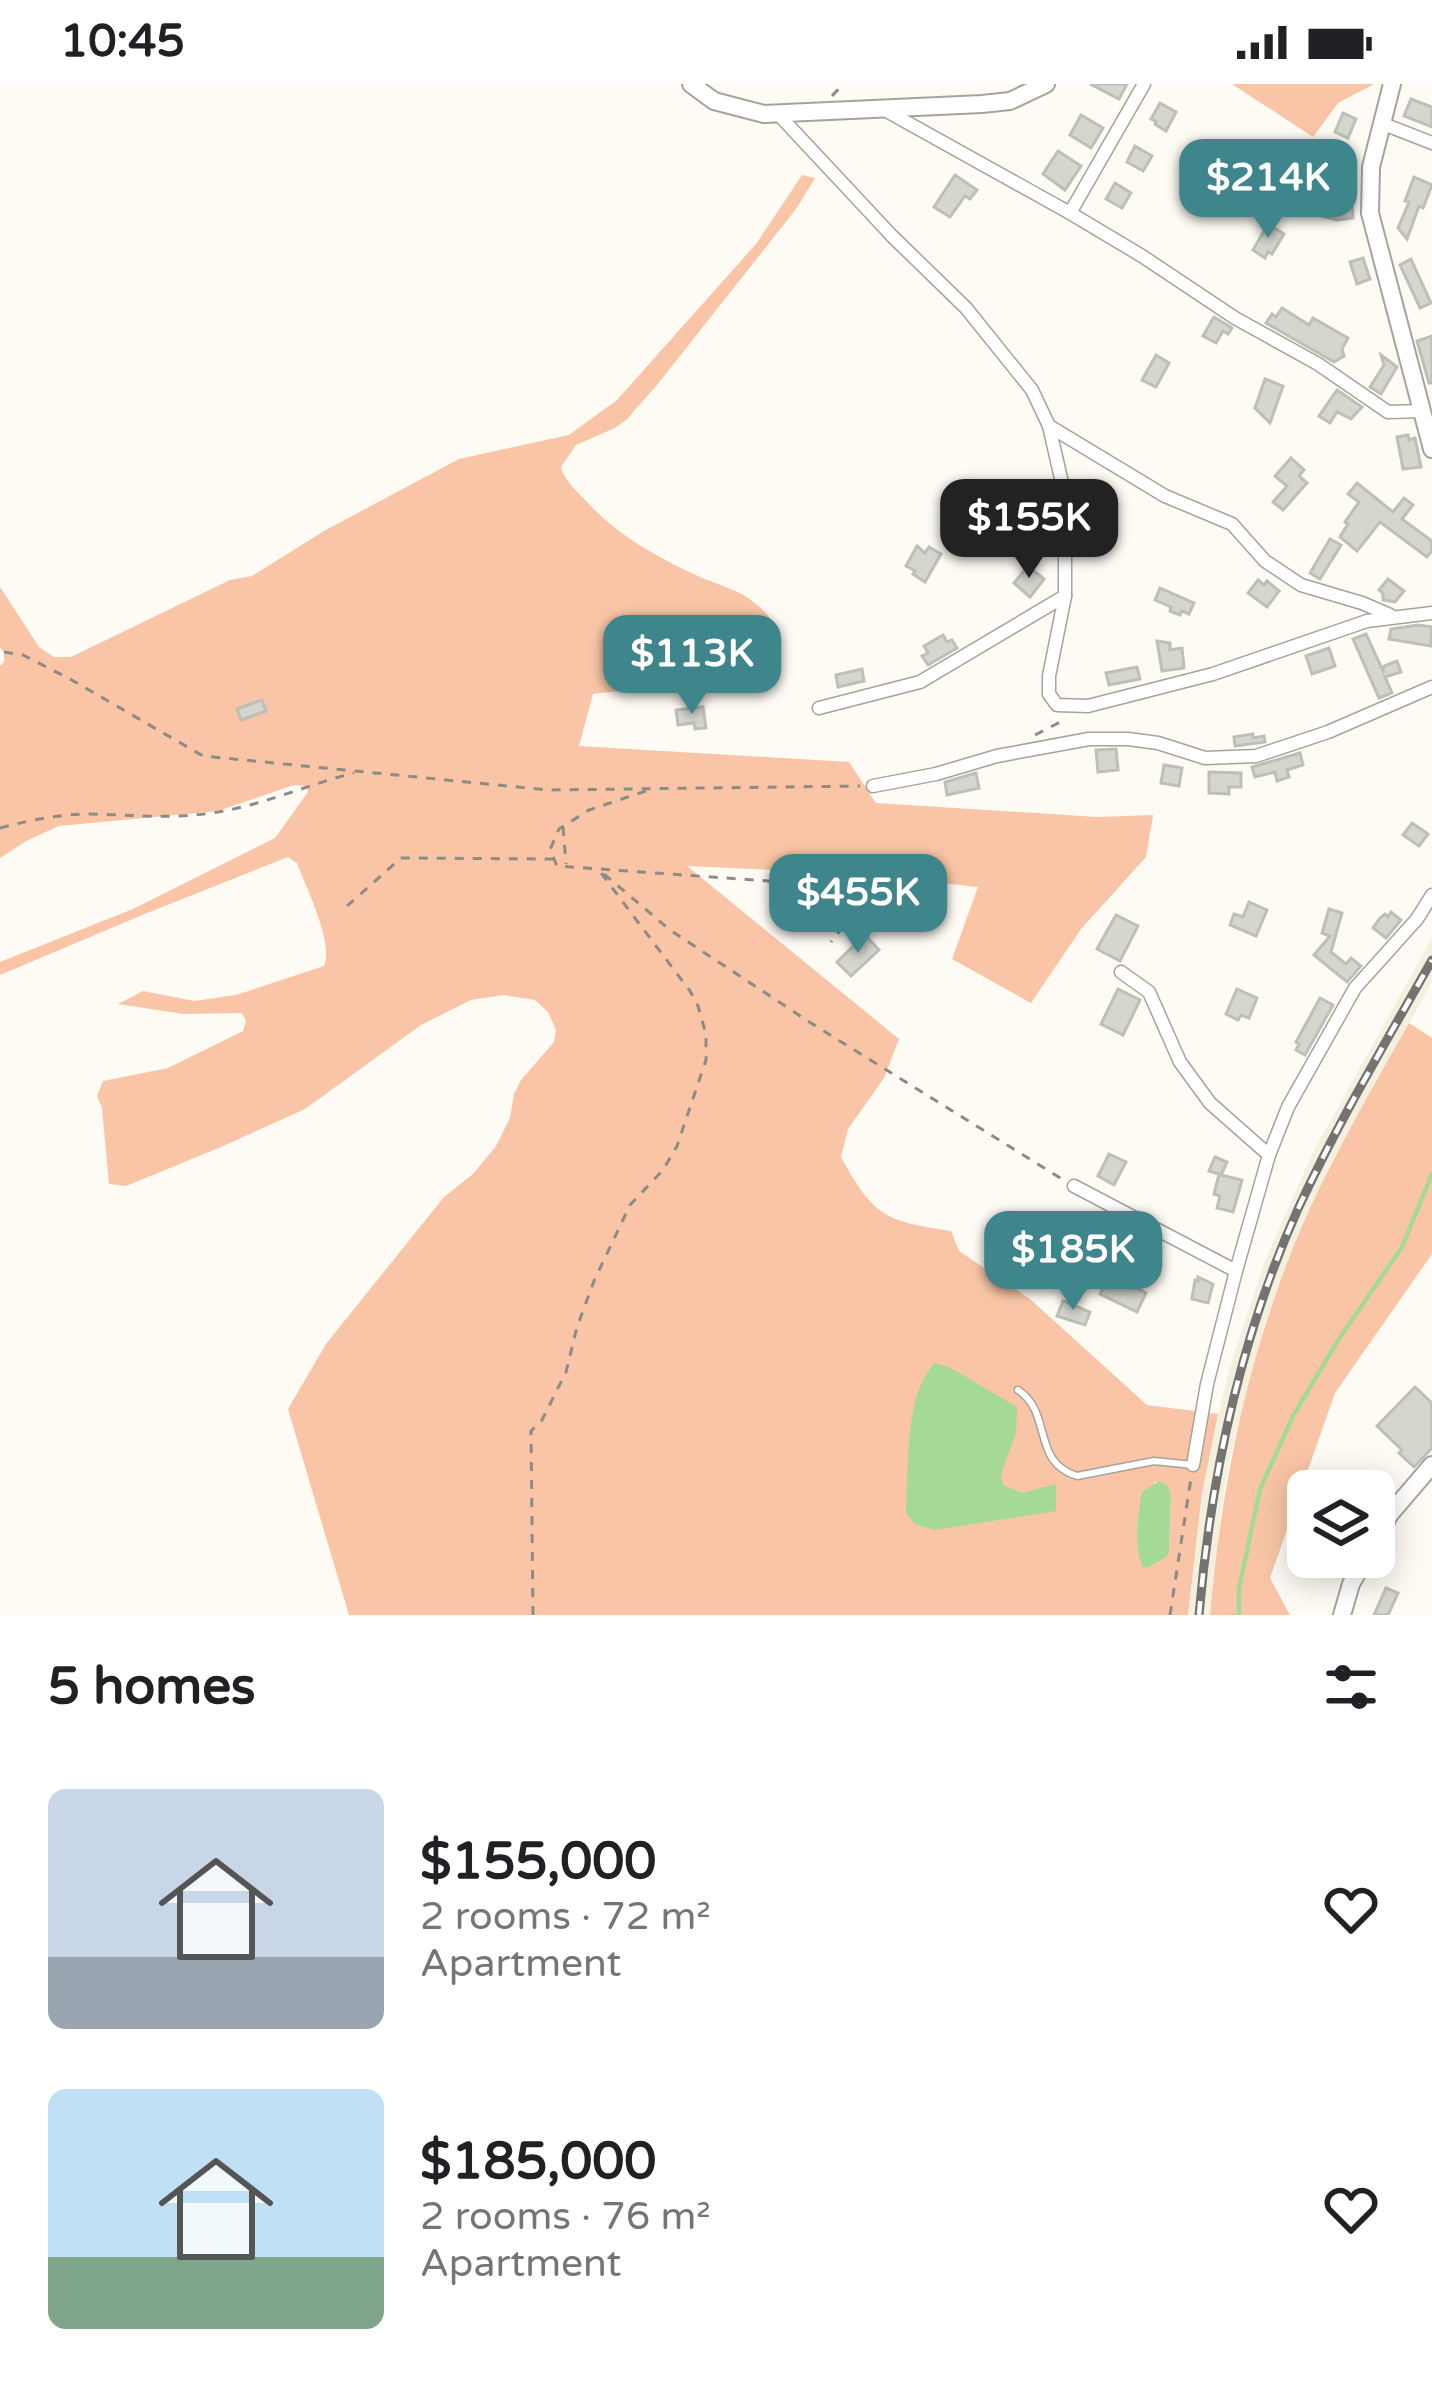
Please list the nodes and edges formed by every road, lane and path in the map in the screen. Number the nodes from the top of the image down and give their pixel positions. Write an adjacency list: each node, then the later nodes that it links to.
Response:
1 (691, 84): 6 (street)
2 (1046, 84): 5 (street)
3 (1144, 84): 9 (street)
4 (1392, 84): 7 (street)
5 (882, 108): 6 (street); 9 (street)
6 (778, 114): 11 (street)
7 (1381, 123): 8 (street); 10 (street)
8 (1432, 142)
9 (1070, 213): 10 (street)
10 (1423, 411): 12 (street)
11 (1049, 426): 13 (street); 15 (street)
12 (1432, 449)
13 (1065, 596): 18 (street); 19 (street)
14 (1432, 613): 15 (street)
15 (1394, 617): 18 (street)
16 (4, 652): 21 (path)
17 (1432, 687): 22 (street)
18 (1088, 706): 20 (path)
19 (819, 708)
20 (1034, 736)
21 (356, 772): 23 (path); 25 (path)
22 (873, 786): 23 (path)
23 (653, 788): 24 (path)
24 (562, 826): 26 (path); 27 (path)
25 (0, 828)
26 (554, 859): 27 (path); 30 (path)
27 (566, 866): 28 (path)
28 (598, 868): 31 (path); 34 (path); 41 (path)
29 (1432, 895): 33 (street)
30 (346, 906)
31 (831, 943)
32 (1121, 972): 33 (street)
33 (1269, 1155): 35 (street)
34 (1074, 1186): 35 (street)
35 (1236, 1271): 37 (street)
36 (1018, 1390): 37 (lane)
37 (1193, 1465): 42 (path)
38 (1432, 1465): 39 (street)
39 (1395, 1508)
40 (1354, 1578): 43 (street)
41 (533, 1615)
42 (1170, 1615)
43 (1342, 1615)

